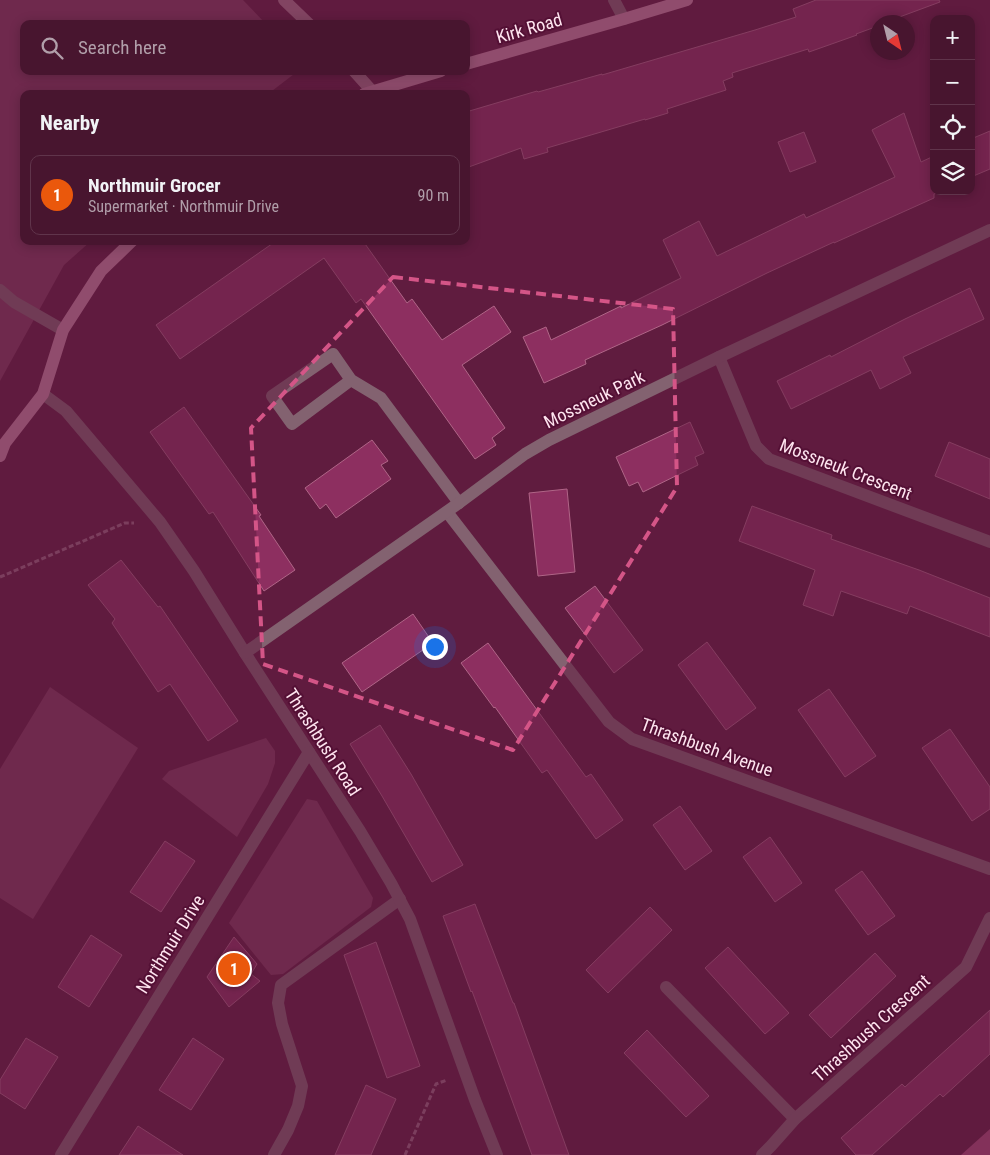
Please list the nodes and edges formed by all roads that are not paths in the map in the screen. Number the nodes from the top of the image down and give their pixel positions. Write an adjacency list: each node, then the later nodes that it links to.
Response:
1 (284, 0): 5 (street)
2 (614, 0): 4 (street)
3 (687, 0): 4 (main road, Kirk Road)
4 (624, 19): 6 (main road, Kirk Road)
5 (305, 20)
6 (470, 63)
7 (357, 75): 9 (street)
8 (427, 75): 10 (main road)
9 (367, 90)
10 (375, 90)
11 (990, 230): 15 (street, Mossneuk Park)
12 (128, 245): 14 (main road)
13 (0, 290): 14 (street)
14 (63, 330): 17 (main road)
15 (719, 358): 19 (street, Mossneuk Park); 21 (street, Mossneuk Crescent)
16 (352, 380): 16 (street); 19 (street)
17 (43, 394): 18 (main road); 22 (street, Thrashbush Road)
18 (0, 456)
19 (459, 503): 20 (street, Mossneuk Park)
20 (447, 512): 22 (street, Mossneuk Park); 24 (street, Thrashbush Avenue)
21 (990, 542)
22 (245, 653): 23 (street, Thrashbush Road)
23 (309, 752): 25 (street, Thrashbush Road); 30 (street, Northmuir Drive)
24 (990, 869)
25 (400, 899): 31 (street); 32 (street, Thrashbush Road)
26 (990, 918): 28 (street, Thrashbush Crescent)
27 (666, 987): 28 (street)
28 (795, 1119): 29 (street, Thrashbush Crescent)
29 (774, 1150): 33 (street, Thrashbush Crescent)
30 (61, 1155)
31 (274, 1155)
32 (496, 1155)
33 (762, 1155)

